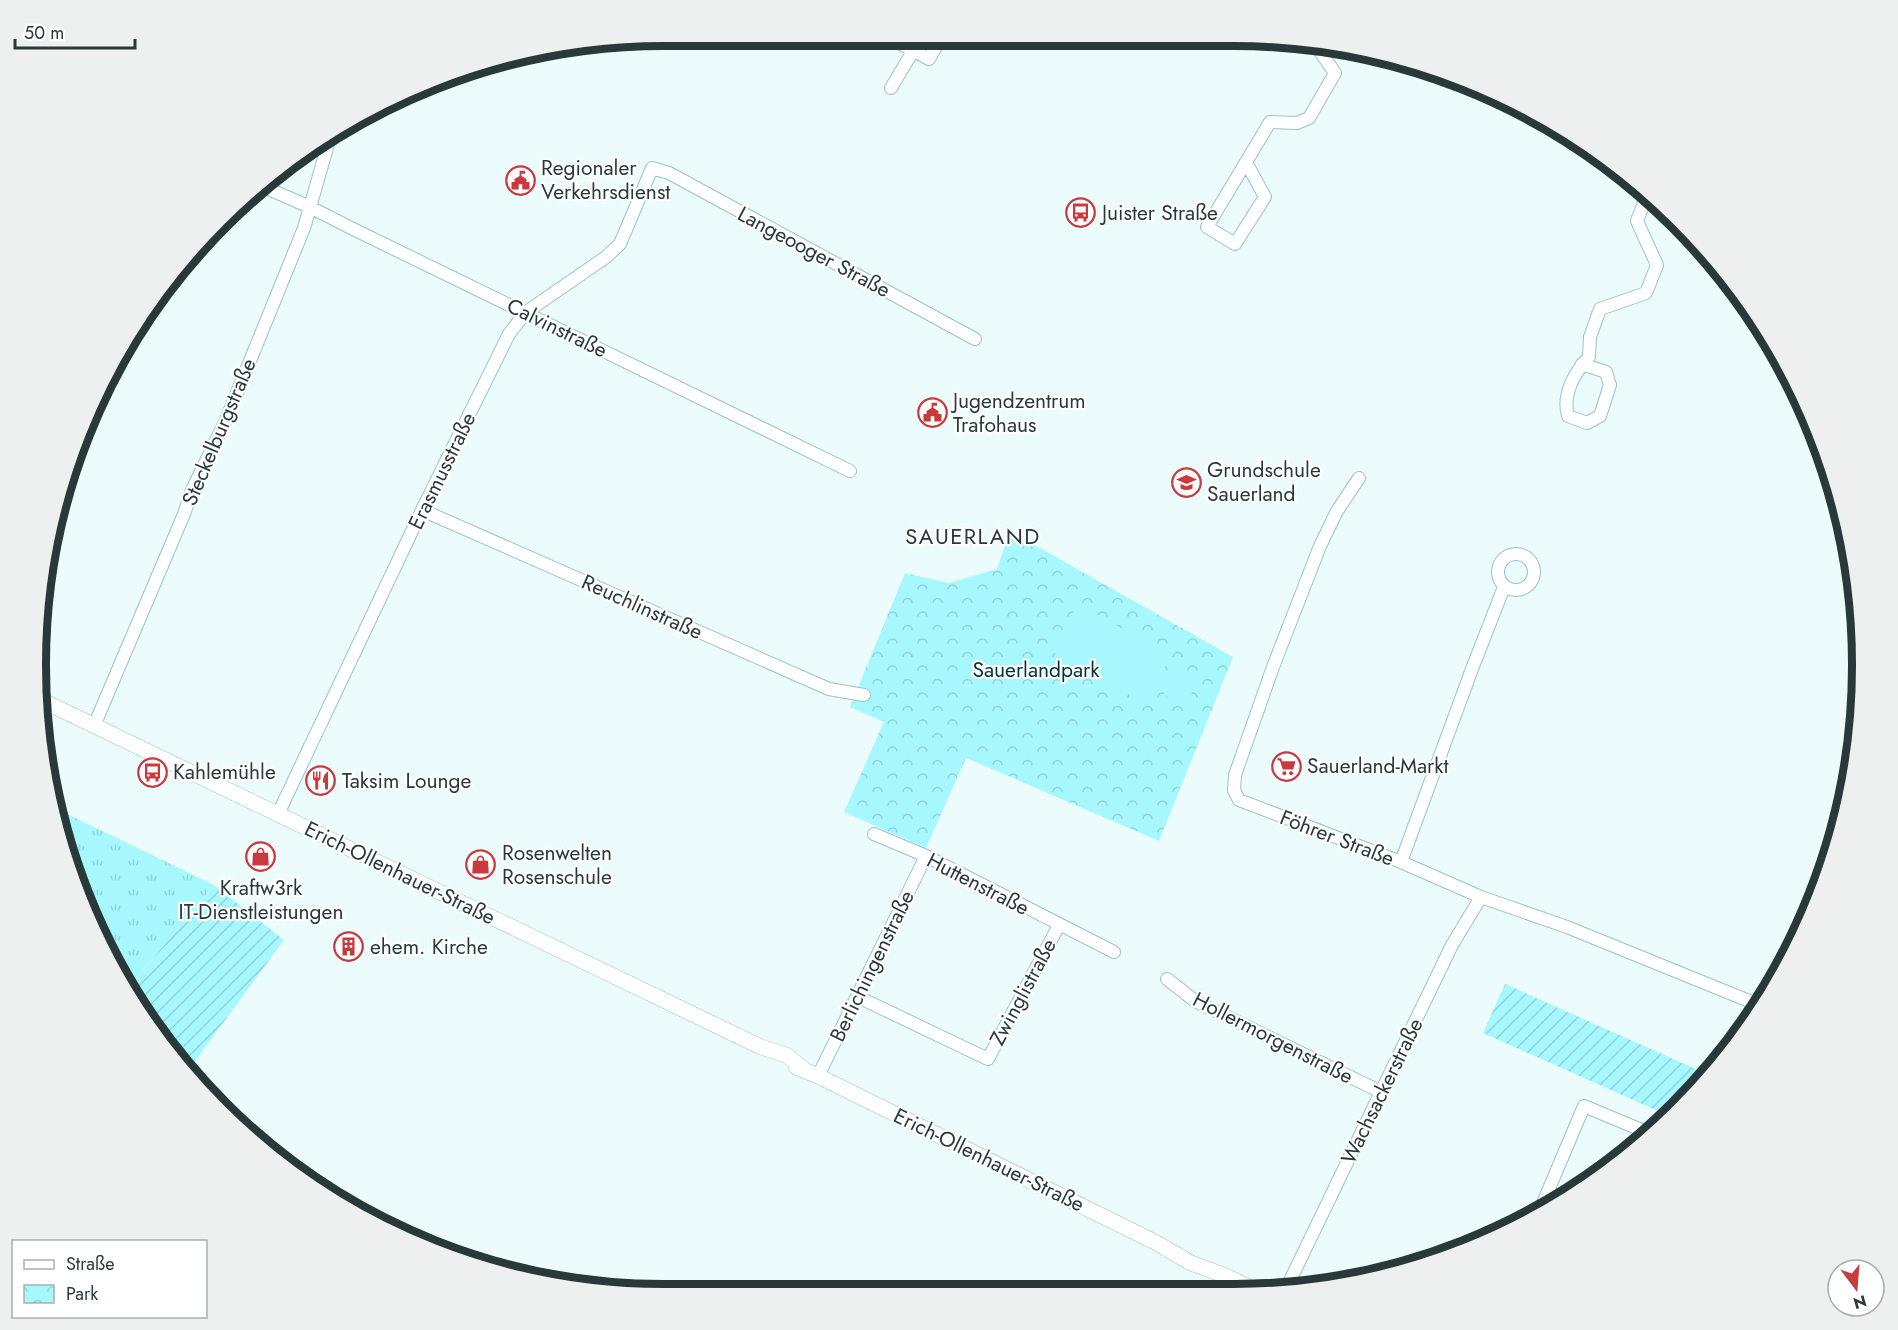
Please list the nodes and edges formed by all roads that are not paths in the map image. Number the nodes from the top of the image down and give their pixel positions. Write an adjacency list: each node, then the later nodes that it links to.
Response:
1 (906, 47): 3 (street)
2 (936, 47): 3 (street)
3 (913, 51): 5 (street)
4 (1321, 53): 7 (street)
5 (891, 88)
6 (327, 147): 11 (street, Steckelburgstraße)
7 (1246, 162): 7 (street)
8 (652, 168): 12 (street, Erasmusstraße); 13 (street, Langeooger Straße)
9 (270, 189): 11 (street, Calvinstraße)
10 (1644, 203): 14 (street)
11 (310, 207): 12 (street, Calvinstraße); 21 (street, Steckelburgstraße)
12 (525, 313): 15 (street, Calvinstraße); 17 (street, Erasmusstraße)
13 (975, 339)
14 (1582, 364): 14 (street)
15 (850, 471)
16 (1359, 478): 25 (street, Föhrer Straße)
17 (422, 510): 19 (street, Reuchlinstraße); 22 (street, Erasmusstraße)
18 (1504, 586): 25 (street)
19 (864, 695)
20 (48, 703): 21 (street, Erich-Ollenhauer-Straße)
21 (94, 726): 22 (street, Erich-Ollenhauer-Straße)
22 (278, 814): 32 (street, Erich-Ollenhauer-Straße)
23 (874, 834): 24 (street, Huttenstraße)
24 (926, 856): 27 (street, Huttenstraße); 30 (street, Berlichingenstraße)
25 (1401, 862): 26 (street, Föhrer Straße)
26 (1481, 897): 31 (street, Föhrer Straße); 33 (street, Wachsackerstraße)
27 (1059, 925): 28 (street, Huttenstraße); 30 (street, Zwinglistraße)
28 (1113, 952)
29 (1167, 979): 33 (street, Hollermorgenstraße)
30 (858, 997): 32 (street, Berlichingenstraße)
31 (1751, 1002)
32 (811, 1073): 37 (street, Erich-Ollenhauer-Straße)
33 (1381, 1092): 36 (street, Wachsackerstraße)
34 (1641, 1130): 35 (street)
35 (1544, 1200)
36 (1290, 1280)
37 (1239, 1283)

